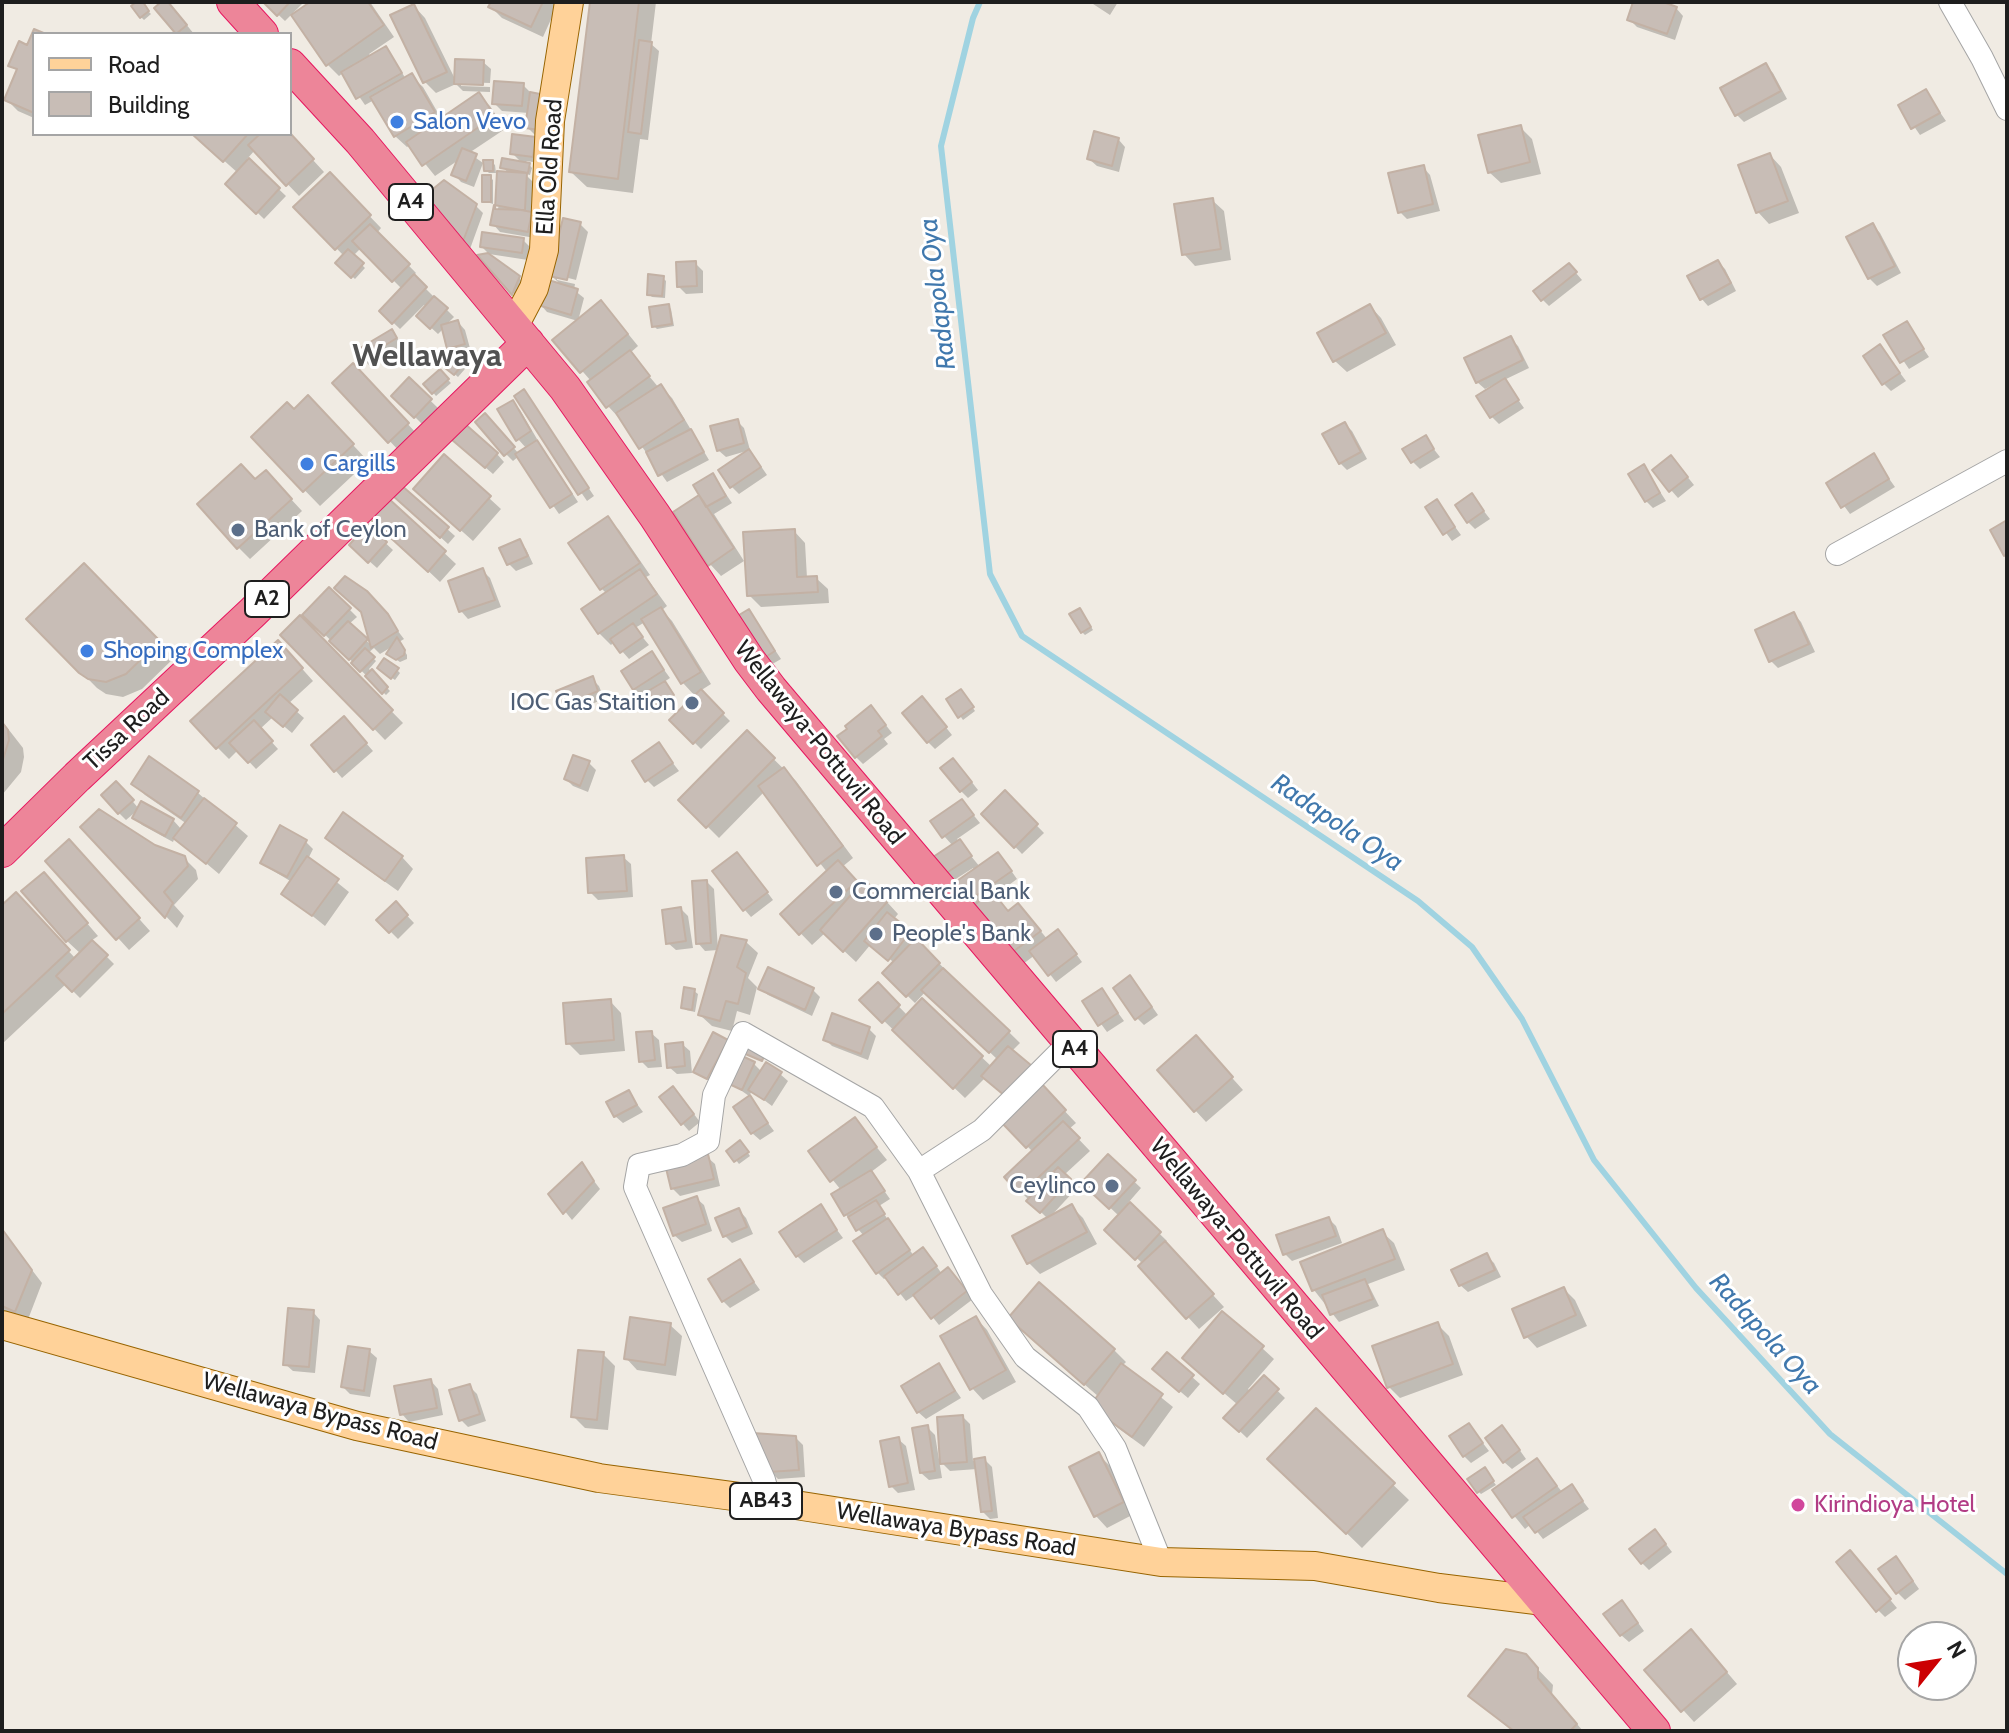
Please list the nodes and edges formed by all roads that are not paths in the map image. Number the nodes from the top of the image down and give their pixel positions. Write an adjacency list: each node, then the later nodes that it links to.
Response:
1 (233, 2): 4 (highway)
2 (569, 2): 7 (main road, Ella Old Road)
3 (1950, 2): 6 (street)
4 (260, 32)
5 (292, 67): 7 (highway, Wellawaya-Pottuvil Road / A4)
6 (2007, 109)
7 (521, 334): 10 (highway, Tissa Road / A2); 11 (highway, Wellawaya-Pottuvil Road / A4)
8 (2007, 461): 9 (street)
9 (1837, 554)
10 (2, 851)
11 (1069, 1043): 12 (street); 16 (highway, Wellawaya-Pottuvil Road / A4)
12 (919, 1171): 14 (street); 15 (street)
13 (2, 1325): 14 (main road, Wellawaya Bypass Road / AB43)
14 (770, 1501): 15 (main road, Wellawaya Bypass Road / AB43)
15 (1161, 1562): 16 (main road, Wellawaya Bypass Road / AB43)
16 (1544, 1601): 17 (highway, Wellawaya-Pottuvil Road / A4)
17 (1654, 1731)

